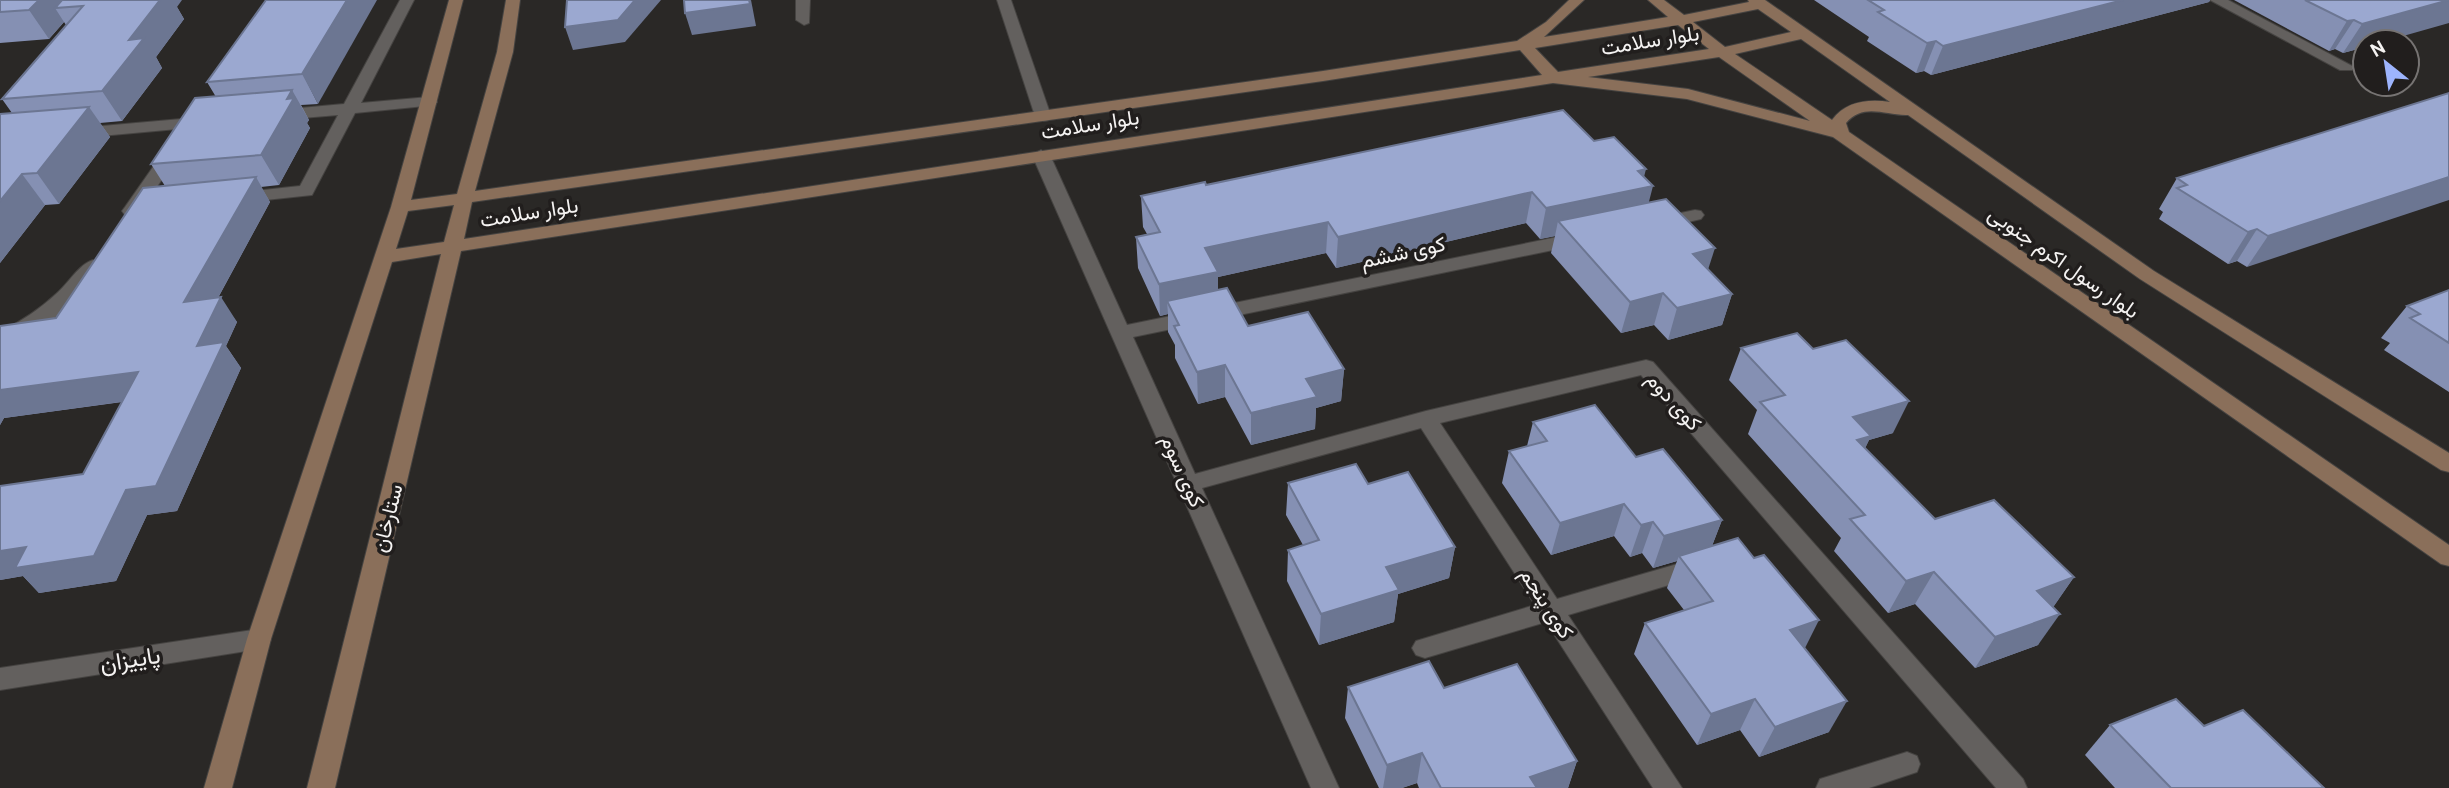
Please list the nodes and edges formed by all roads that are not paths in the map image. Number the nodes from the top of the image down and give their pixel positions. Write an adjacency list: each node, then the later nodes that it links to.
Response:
1 (407, 0): 19 (street)
2 (456, 0): 18 (main road)
3 (513, 0): 28 (main road)
4 (803, 0): 10 (street)
5 (1004, 0): 21 (street)
6 (1577, 0): 13 (main road)
7 (1656, 0): 11 (main road, بلوار رسول اکرم جنوبی)
8 (2217, 0): 15 (street)
9 (1758, 2): 11 (main road, بلوار سلامت); 12 (main road, بلوار رسول اکرم جنوبی)
10 (804, 20)
11 (1681, 20): 13 (main road, بلوار سلامت); 14 (main road, بلوار رسول اکرم جنوبی)
12 (1803, 34): 14 (main road, بلوار سلامت); 20 (main road, بلوار رسول اکرم جنوبی)
13 (1523, 44): 16 (main road); 21 (main road, بلوار سلامت)
14 (1722, 52): 16 (main road, بلوار سلامت); 26 (main road, بلوار رسول اکرم جنوبی)
15 (2346, 67)
16 (1554, 78): 26 (main road); 27 (main road, بلوار سلامت)
17 (208, 101): 24 (street)
18 (429, 102): 19 (street); 32 (main road)
19 (349, 109): 22 (street); 29 (street)
20 (1917, 114): 26 (main road); 43 (main road, بلوار رسول اکرم جنوبی)
21 (1043, 116): 28 (main road, بلوار سلامت)
22 (258, 117)
23 (219, 121): 24 (street)
24 (192, 123): 25 (street); 31 (street)
25 (69, 134)
26 (1841, 134): 45 (main road, بلوار رسول اکرم جنوبی)
27 (1041, 155): 37 (main road, بلوار سلامت); 40 (street, کوی سوم)
28 (464, 199): 32 (main road, بلوار سلامت); 37 (main road, ستارخان)
29 (213, 200)
30 (160, 205): 31 (street)
31 (134, 207): 35 (street)
32 (400, 207): 39 (main road)
33 (1695, 215): 34 (street)
34 (1640, 227)
35 (118, 230)
36 (1599, 235): 40 (street, کوی ششم)
37 (453, 247): 39 (main road, بلوار سلامت); 53 (main road, ستارخان)
38 (102, 253): 41 (street)
39 (383, 257): 48 (main road)
40 (1121, 332): 44 (street, کوی سوم)
41 (0, 340)
42 (1426, 419): 44 (street, کوی دوم); 47 (street, کوی پنجم); 57 (street, کوی دوم)
43 (2449, 464)
44 (1188, 484): 54 (street, کوی سوم)
45 (2449, 557)
46 (1716, 562): 47 (street)
47 (1552, 610): 49 (street); 55 (street, کوی پنجم)
48 (259, 639): 50 (street, پاییزان); 52 (main road)
49 (1425, 648)
50 (0, 679)
51 (1906, 764): 56 (street)
52 (218, 788)
53 (321, 788)
54 (1325, 788)
55 (1668, 788)
56 (1830, 788)
57 (2013, 788)

